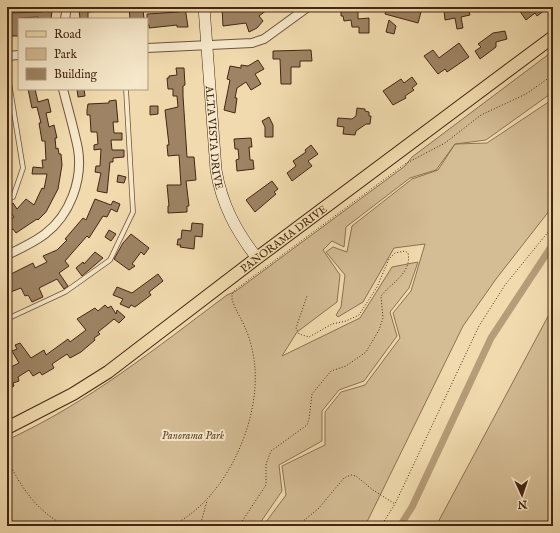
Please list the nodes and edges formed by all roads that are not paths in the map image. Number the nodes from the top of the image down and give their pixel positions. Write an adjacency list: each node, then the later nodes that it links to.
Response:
1 (67, 7): 4 (street)
2 (204, 7): 6 (street, ALTA VISTA DRIVE)
3 (308, 7): 6 (street)
4 (65, 18)
5 (553, 37): 15 (main road, PANORAMA DRIVE)
6 (207, 44): 7 (street); 15 (street, ALTA VISTA DRIVE)
7 (148, 48)
8 (18, 55): 9 (street)
9 (7, 56)
10 (7, 70): 13 (lane)
11 (64, 90): 14 (street)
12 (126, 90): 16 (lane)
13 (7, 200)
14 (7, 255)
15 (257, 258): 17 (main road, PANORAMA DRIVE)
16 (7, 319)
17 (7, 428)

